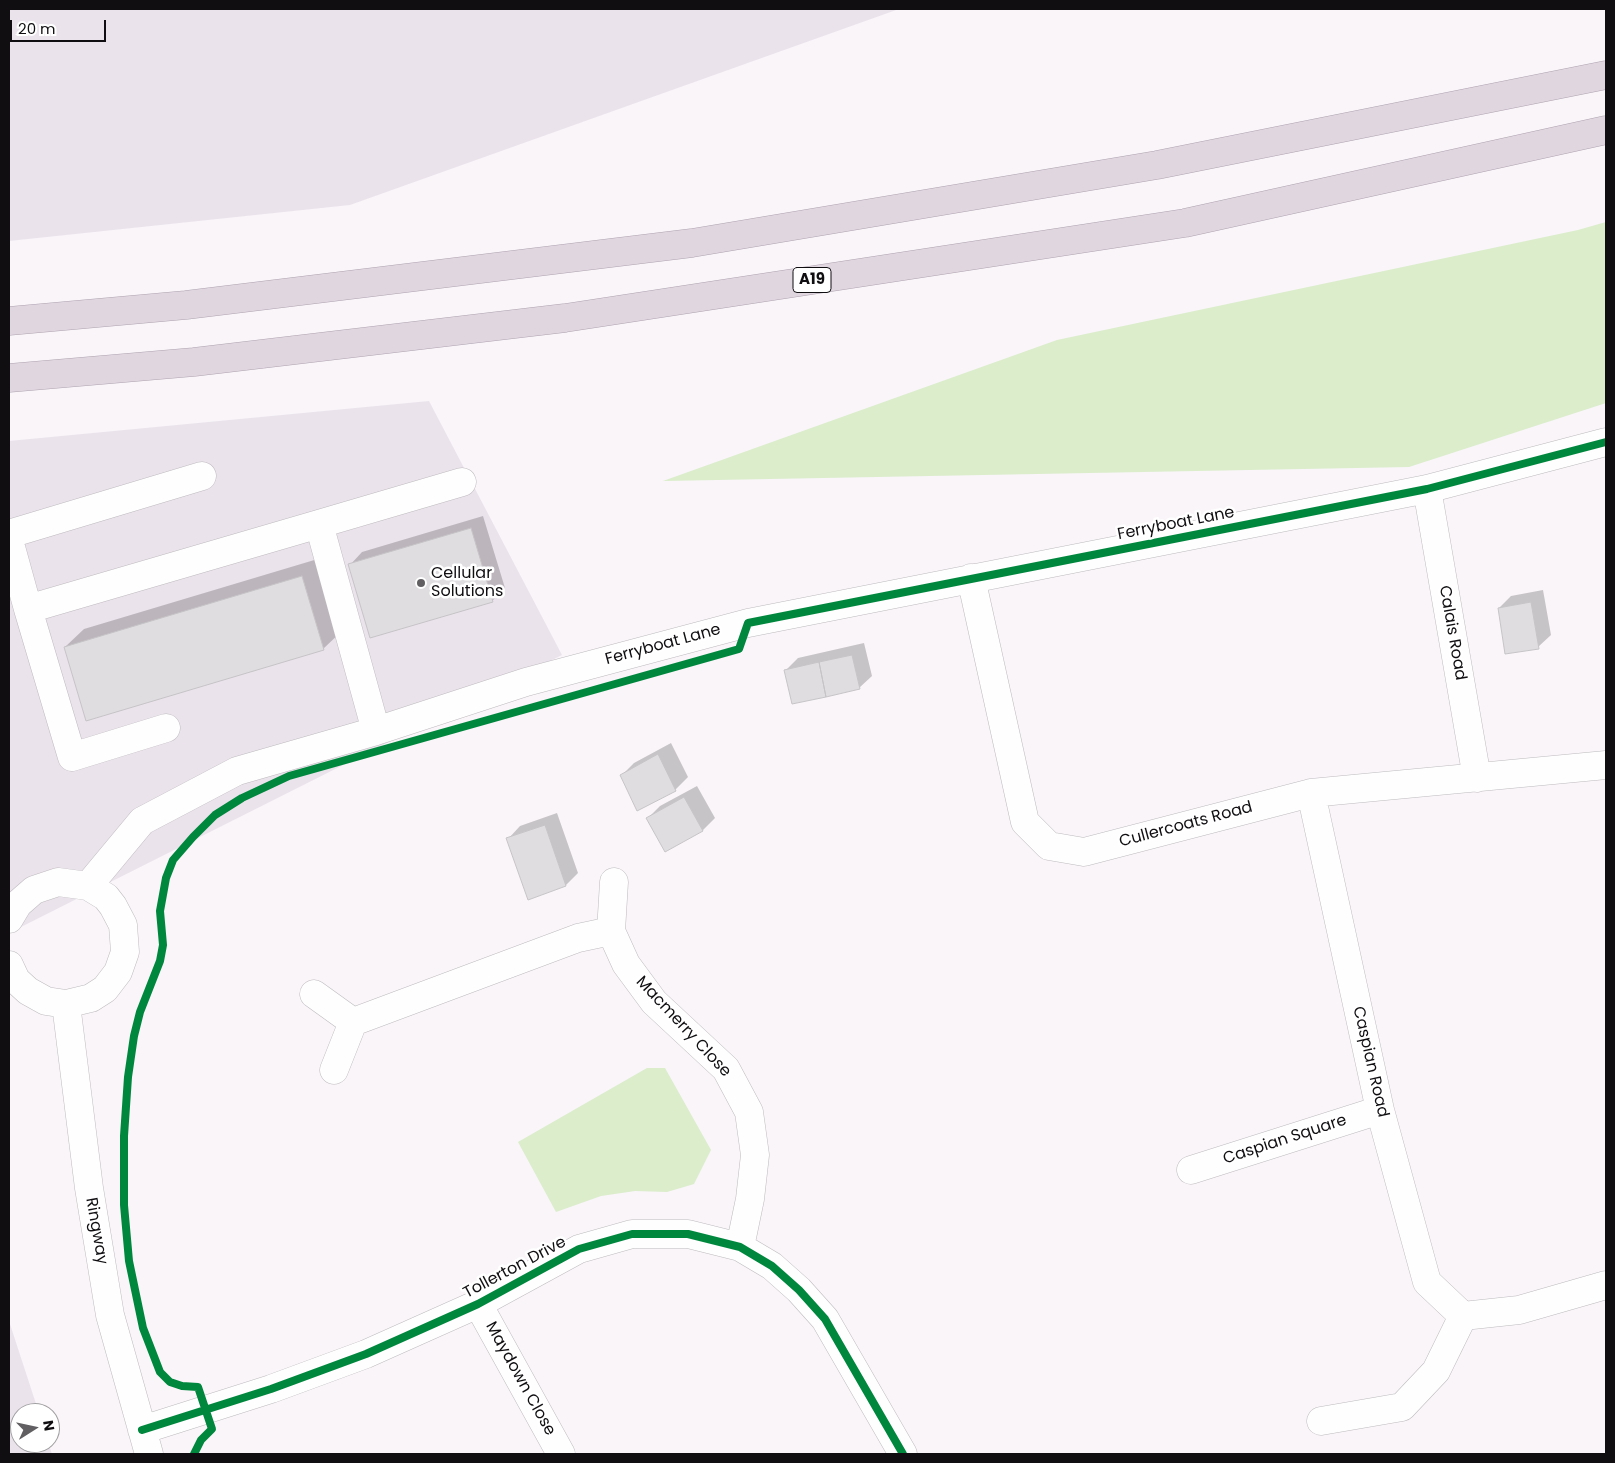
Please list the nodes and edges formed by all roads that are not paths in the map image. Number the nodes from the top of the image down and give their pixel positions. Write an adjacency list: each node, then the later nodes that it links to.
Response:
1 (1606, 75): 3 (highway)
2 (1606, 130): 4 (highway, A19)
3 (9, 321)
4 (9, 378)
5 (1606, 442): 8 (street, Ferryboat Lane)
6 (202, 476): 10 (street)
7 (462, 482): 9 (street)
8 (1427, 489): 12 (street, Ferryboat Lane); 17 (street, Calais Road)
9 (318, 524): 13 (street); 15 (street)
10 (9, 534)
11 (9, 540): 13 (street)
12 (971, 578): 15 (street, Ferryboat Lane); 18 (street, Cullercoats Road)
13 (28, 609): 14 (street)
14 (166, 728)
15 (376, 731): 20 (street, Ferryboat Lane)
16 (1606, 765): 17 (street, Cullercoats Road)
17 (1478, 778): 18 (street, Cullercoats Road)
18 (1311, 793): 28 (street, Caspian Road)
19 (614, 882): 22 (street)
20 (88, 886): 21 (street); 25 (street)
21 (9, 919)
22 (611, 931): 26 (street); 30 (street, Macmerry Close)
23 (9, 965): 25 (street)
24 (314, 994): 26 (street)
25 (66, 1004): 35 (street, Ringway)
26 (353, 1022): 27 (street)
27 (334, 1070)
28 (1380, 1110): 29 (street, Caspian Square); 33 (street, Caspian Road)
29 (1191, 1170)
30 (740, 1247): 32 (street, Tollerton Drive); 37 (street, Tollerton Drive)
31 (1606, 1285): 33 (street)
32 (478, 1304): 35 (street, Tollerton Drive); 36 (street, Maydown Close)
33 (1463, 1316): 34 (street)
34 (1321, 1421)
35 (146, 1442)
36 (561, 1454)
37 (904, 1454)

